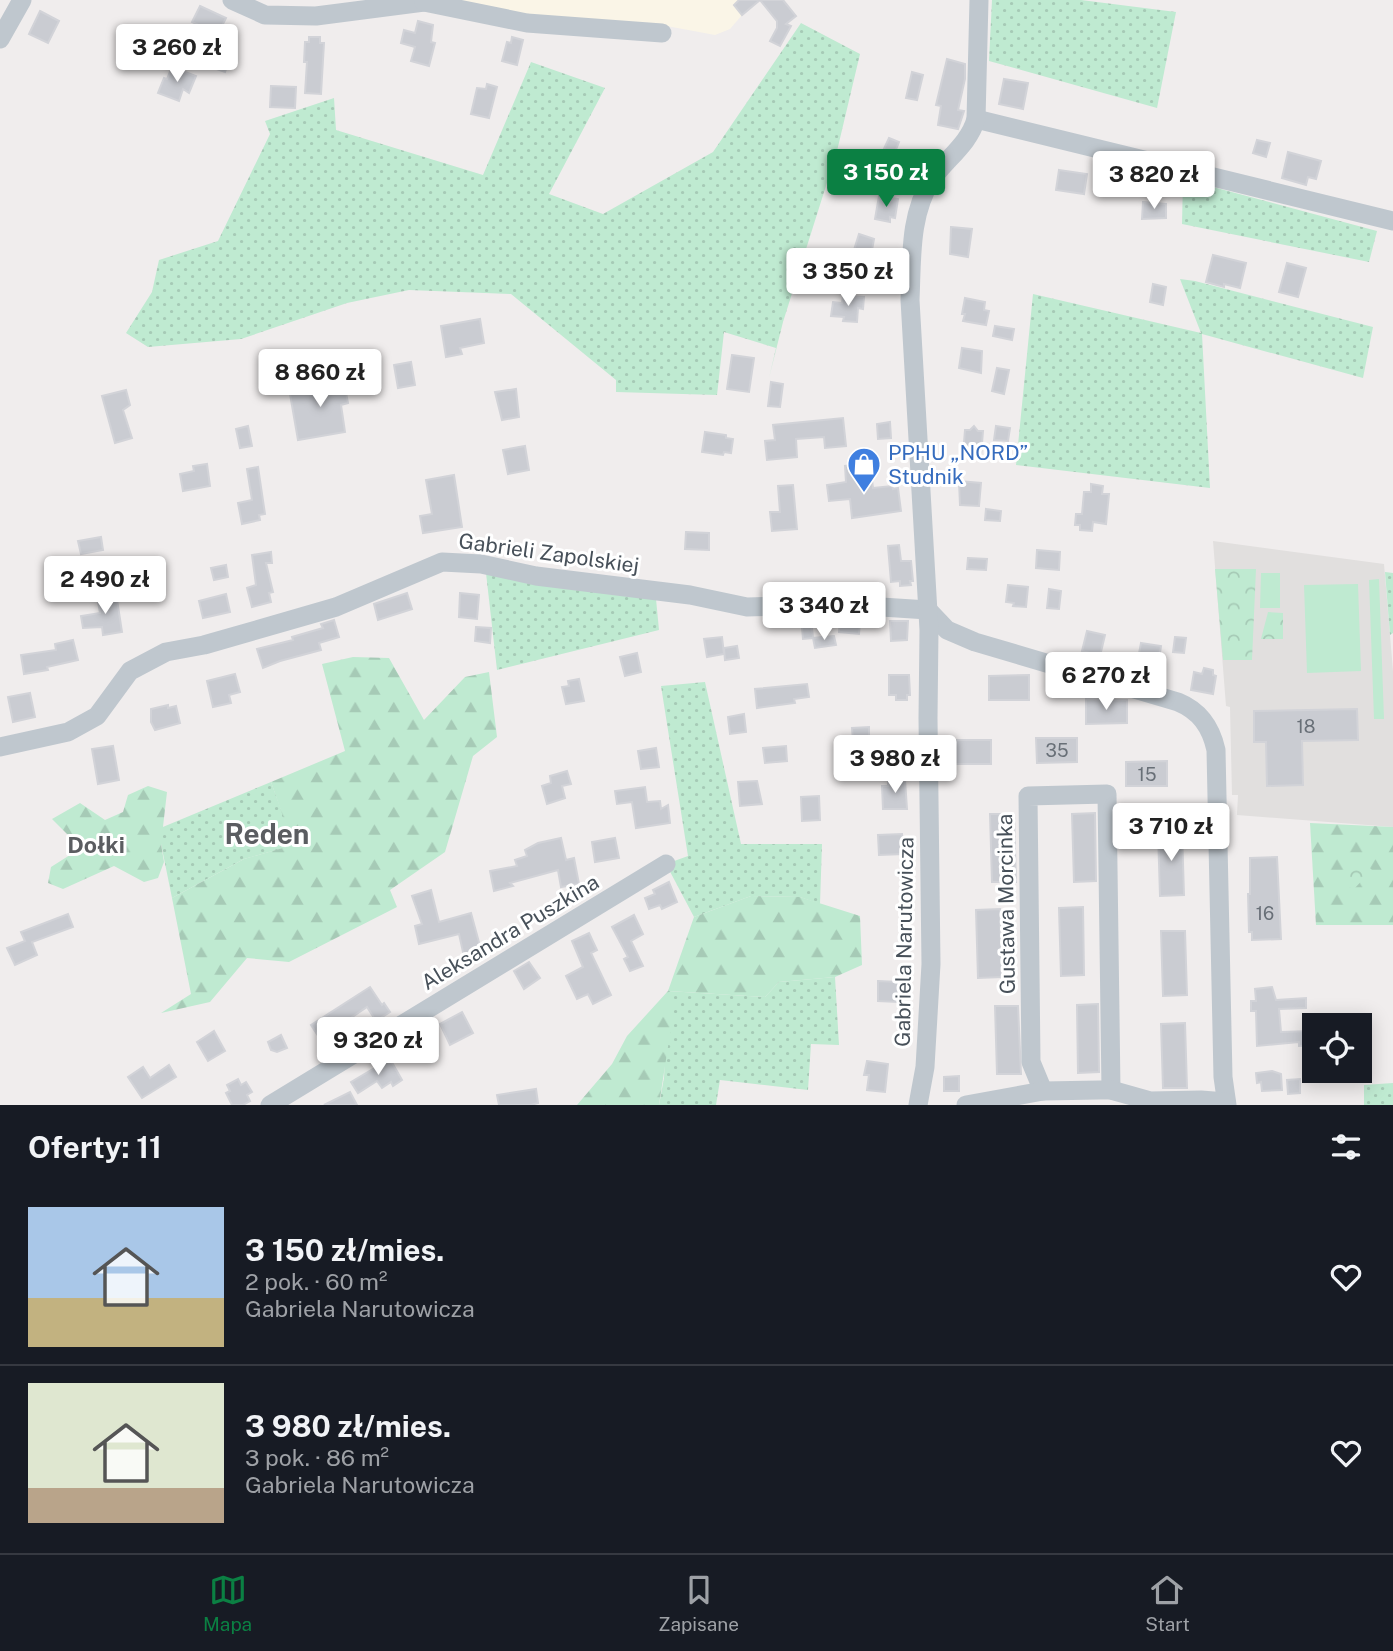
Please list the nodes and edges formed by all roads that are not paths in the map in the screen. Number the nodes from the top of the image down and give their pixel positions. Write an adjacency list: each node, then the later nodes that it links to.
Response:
1 (22, 0): 6 (street)
2 (232, 0): 4 (street)
3 (979, 0): 7 (street, Gabriela Narutowicza)
4 (424, 1): 5 (street)
5 (662, 33)
6 (0, 39)
7 (976, 118): 8 (street); 9 (street, Gabriela Narutowicza)
8 (1393, 222)
9 (928, 610): 10 (street, Gabriela Narutowicza); 11 (street, Gabrieli Zapolskiej)
10 (942, 635): 16 (street); 18 (street, Gabriela Narutowicza)
11 (0, 747)
12 (666, 864): 17 (street, Aleksandra Puszkina)
13 (1111, 1090): 14 (street); 14 (street, Gustawa Morcinka); 15 (street)
14 (1043, 1091): 19 (street)
15 (1150, 1103): 16 (street)
16 (1226, 1103)
17 (270, 1105)
18 (918, 1105)
19 (967, 1105)

